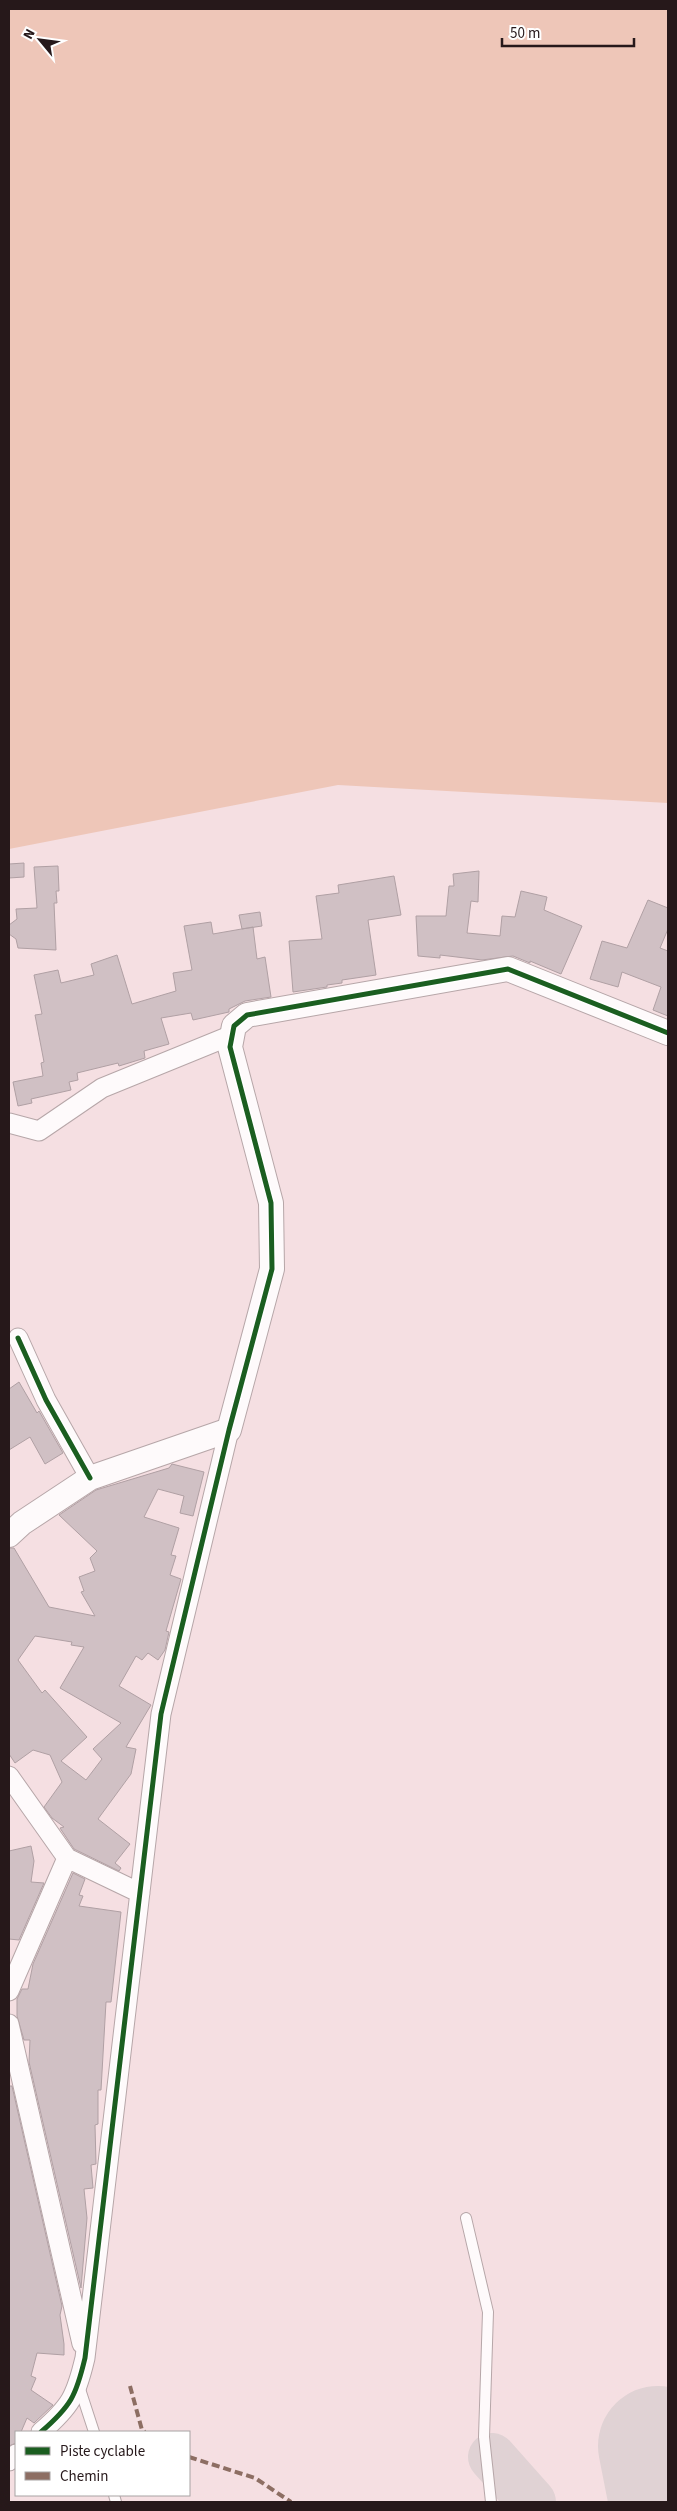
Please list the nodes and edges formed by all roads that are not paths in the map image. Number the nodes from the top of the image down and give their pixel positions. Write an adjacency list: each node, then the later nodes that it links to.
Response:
1 (668, 1033): 2 (street)
2 (232, 1035): 3 (street); 5 (street)
3 (9, 1123)
4 (14, 1338): 6 (street)
5 (230, 1430): 6 (street); 10 (street)
6 (90, 1478): 7 (street)
7 (9, 1535)
8 (9, 1776): 9 (street)
9 (67, 1858): 10 (street); 11 (street)
10 (140, 1893): 14 (street)
11 (9, 1991)
12 (9, 2024): 14 (street)
13 (466, 2218): 18 (lane)
14 (85, 2358): 15 (street)
15 (79, 2385): 16 (street); 17 (lane)
16 (42, 2431)
17 (94, 2431)
18 (491, 2502)

